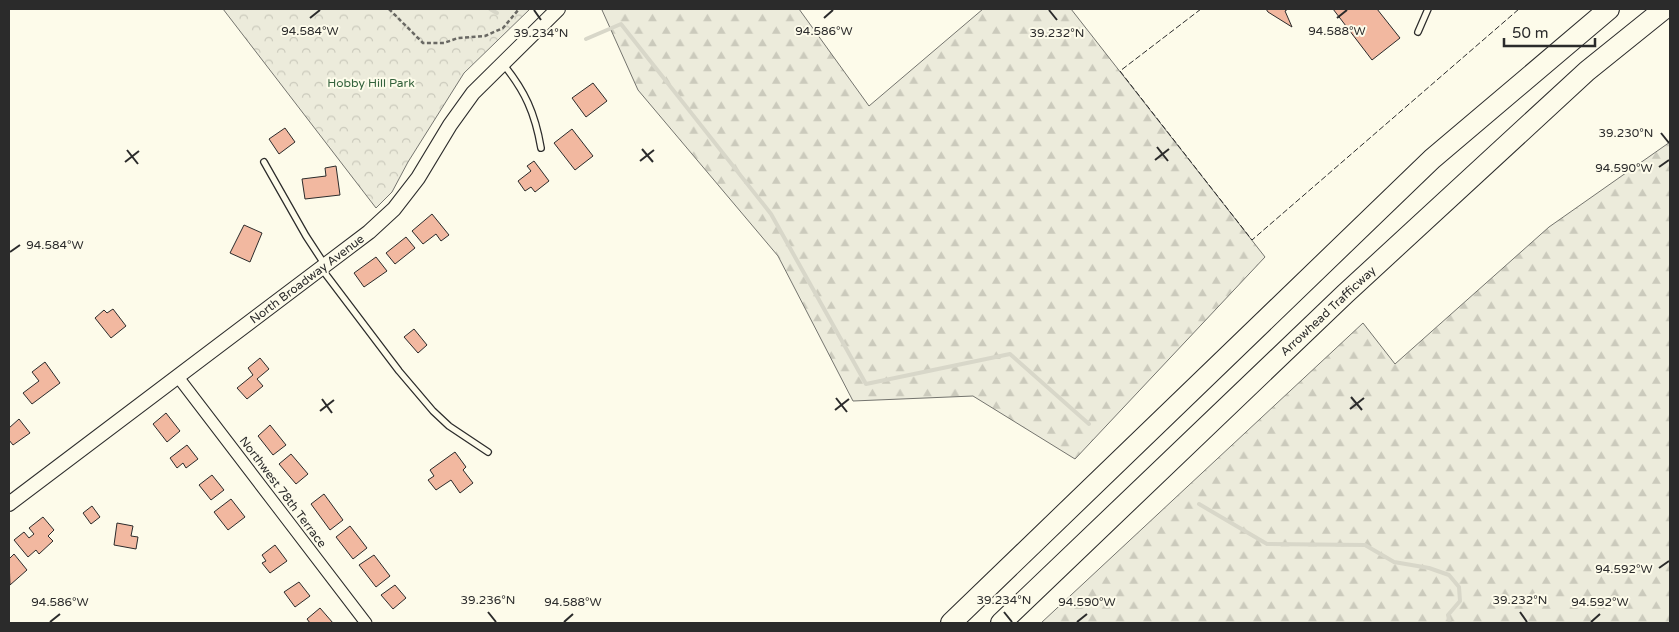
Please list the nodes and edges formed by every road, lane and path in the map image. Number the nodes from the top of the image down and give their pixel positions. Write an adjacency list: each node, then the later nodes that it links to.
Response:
1 (389, 9): 2 (path)
2 (519, 9)
3 (558, 9): 8 (street, North Broadway Avenue)
4 (1428, 9): 7 (lane)
5 (1609, 9): 16 (highway)
6 (1664, 9): 17 (highway, Arrowhead Trafficway)
7 (1418, 32)
8 (503, 64): 9 (lane); 11 (street, North Broadway Avenue)
9 (541, 148)
10 (264, 162): 11 (lane)
11 (323, 266): 12 (street, North Broadway Avenue); 13 (lane)
12 (178, 377): 14 (street, North Broadway Avenue); 15 (street, Northwest 78th Terrace)
13 (488, 452)
14 (9, 504)
15 (366, 623)
16 (951, 623)
17 (1001, 623)

